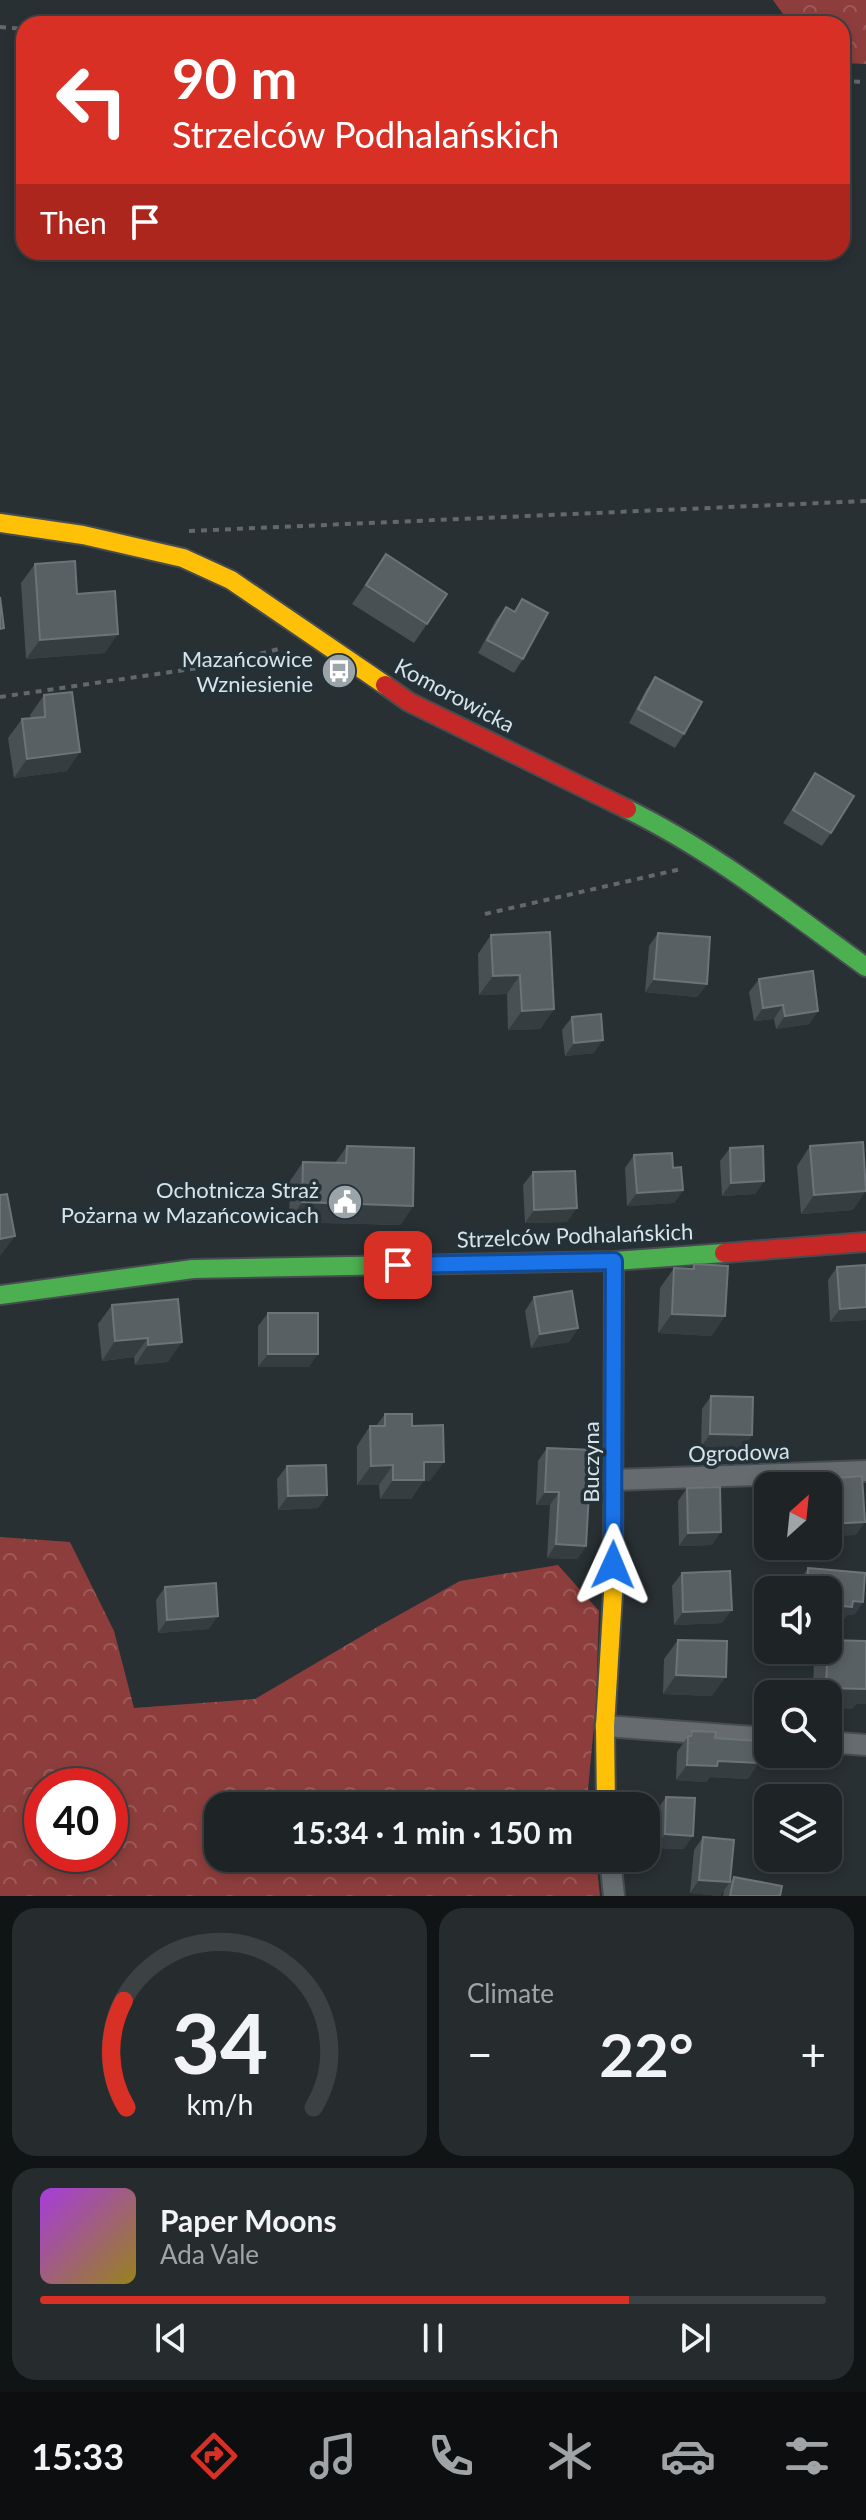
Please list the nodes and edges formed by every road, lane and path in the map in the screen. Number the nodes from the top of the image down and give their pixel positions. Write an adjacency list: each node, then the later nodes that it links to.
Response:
1 (866, 501): 3 (path)
2 (0, 523): 4 (street, Komorowicka)
3 (178, 532)
4 (299, 627): 5 (path); 6 (street, Komorowicka)
5 (0, 697)
6 (719, 861): 7 (path); 8 (street, Komorowicka)
7 (485, 914)
8 (866, 967)
9 (866, 1242): 10 (street, Strzelców Podhalańskich)
10 (614, 1261): 11 (street, Strzelców Podhalańskich); 13 (street, Buczyna)
11 (0, 1295)
12 (866, 1471): 13 (street, Ogrodowa)
13 (614, 1480): 14 (street, Buczyna)
14 (605, 1726): 15 (street); 18 (street, Buczyna)
15 (754, 1737)
16 (842, 1743): 17 (street)
17 (866, 1745)
18 (606, 1792)
19 (611, 1872): 20 (street)
20 (614, 1896)

